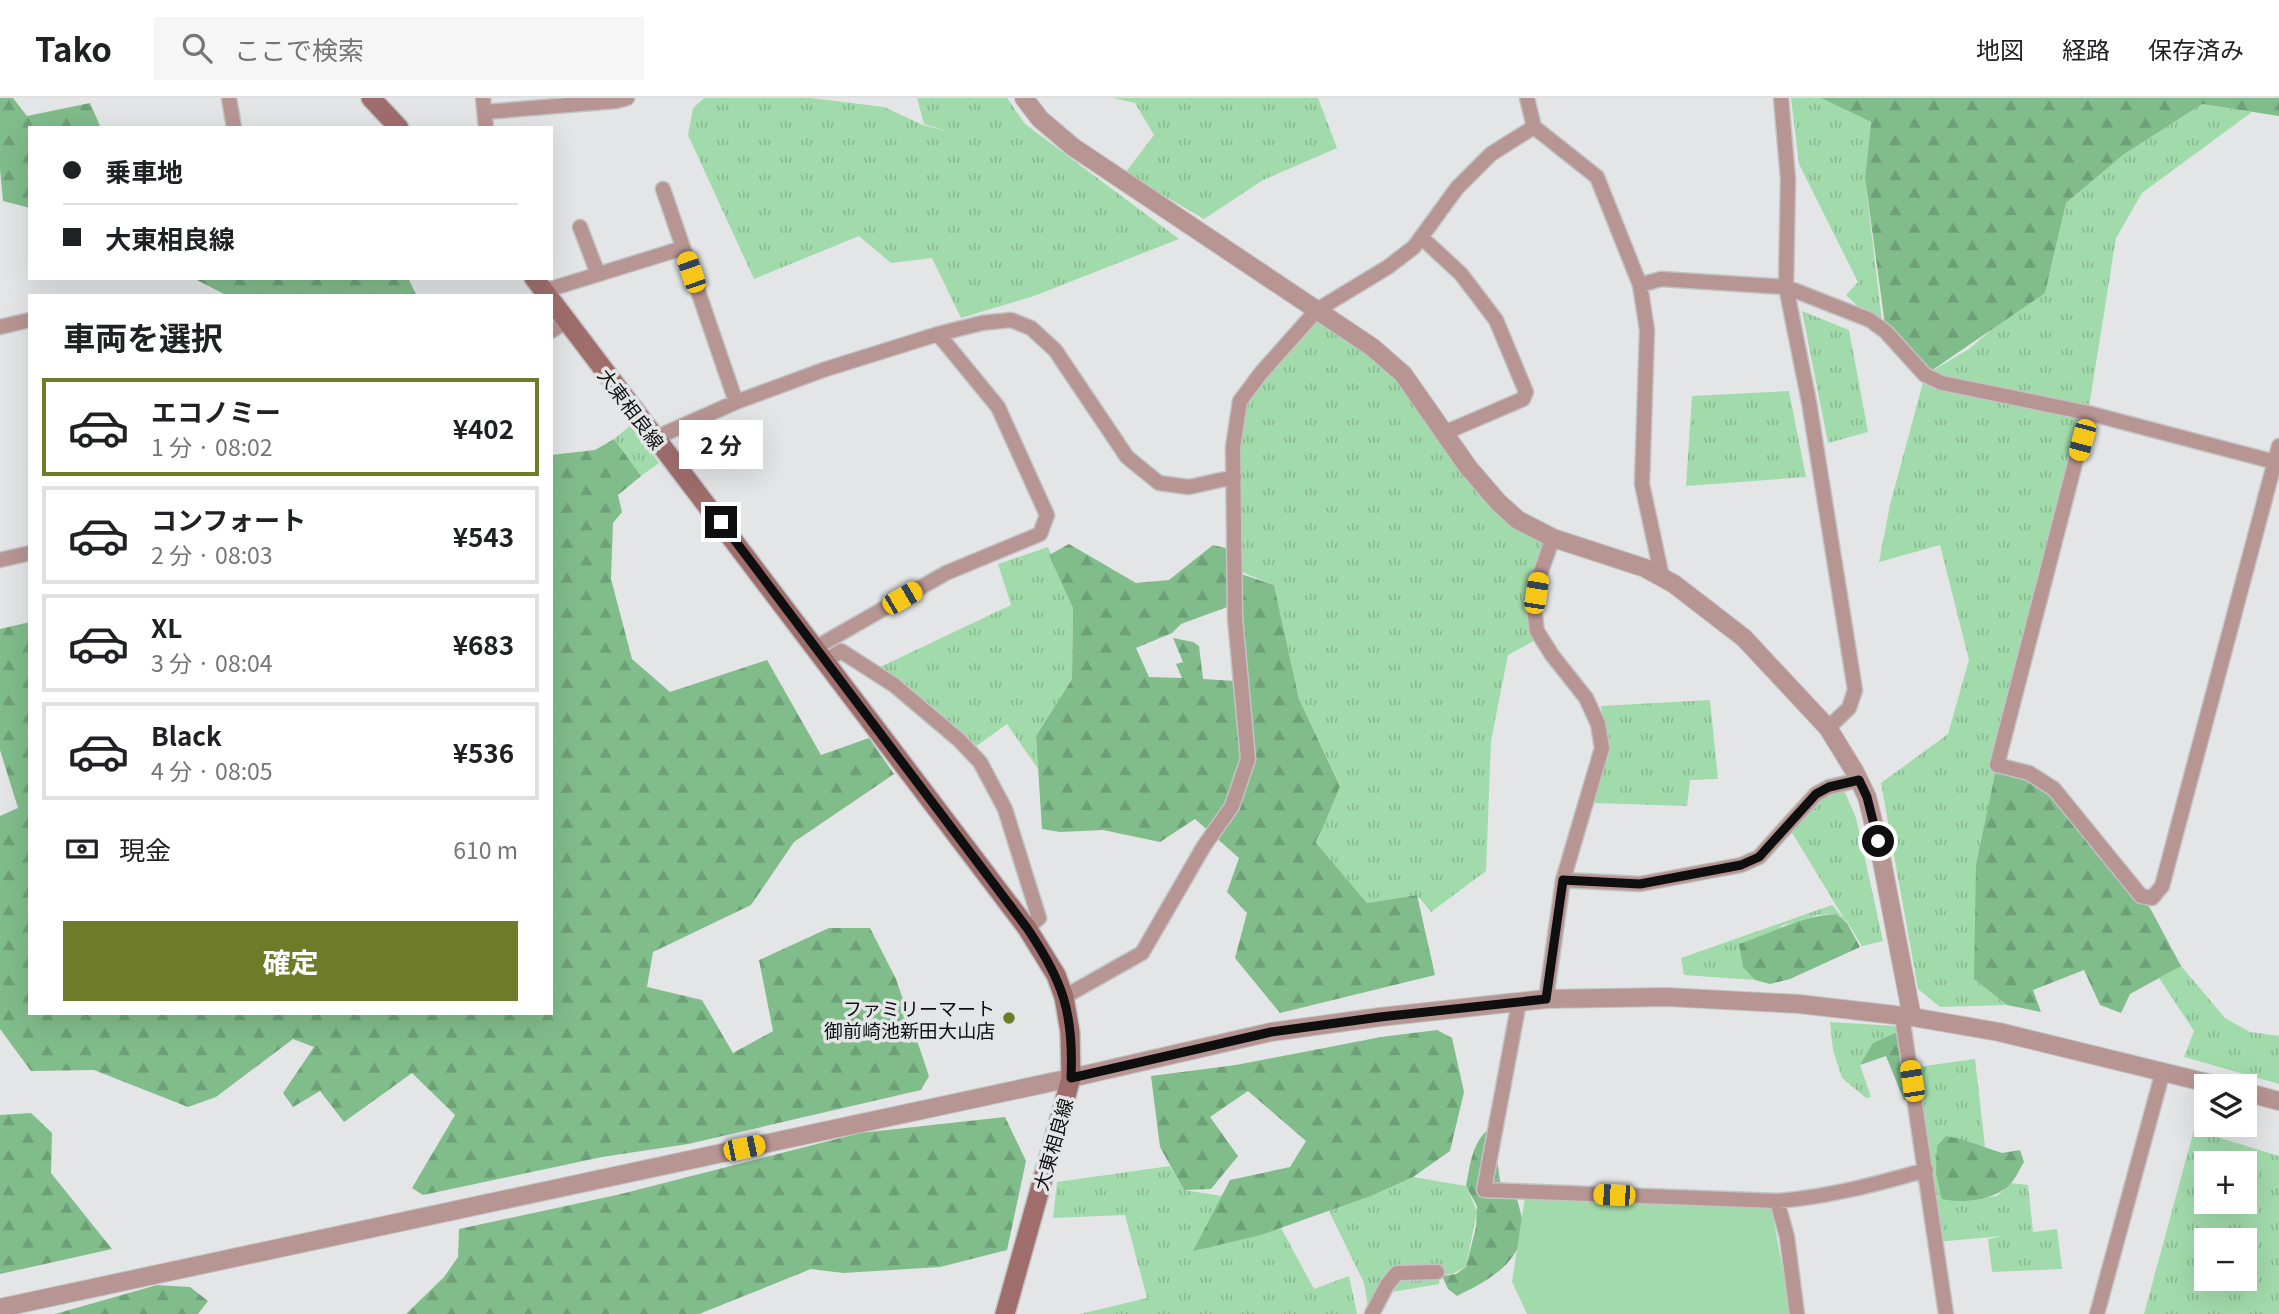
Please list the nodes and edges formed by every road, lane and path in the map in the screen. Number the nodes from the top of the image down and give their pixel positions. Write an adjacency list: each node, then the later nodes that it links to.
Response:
1 (229, 98): 8 (street)
2 (370, 98): 9 (main road)
3 (627, 98): 7 (street)
4 (1024, 98): 20 (street)
5 (1527, 98): 11 (street)
6 (1781, 98): 18 (street)
7 (484, 105): 10 (street)
8 (234, 126)
9 (397, 126)
10 (486, 126)
11 (1534, 127): 14 (street); 17 (street)
12 (663, 189): 15 (street)
13 (580, 227): 16 (street)
14 (1421, 237): 20 (street); 27 (street)
15 (683, 248): 16 (street); 25 (street)
16 (598, 274): 19 (street)
17 (1640, 285): 18 (street); 35 (street)
18 (1786, 287): 26 (street); 37 (street)
19 (544, 291)
20 (1317, 310): 27 (street); 31 (street)
21 (28, 320): 23 (street)
22 (559, 326): 28 (main road, 大東相良線)
23 (0, 327)
24 (938, 334): 25 (street); 31 (street); 36 (street)
25 (736, 402): 28 (street)
26 (2088, 413): 30 (street); 30 (street)
27 (1444, 433): 32 (street)
28 (654, 438): 36 (main road, 大東相良線)
29 (2279, 446): 30 (street)
30 (2277, 463)
31 (1234, 477): 41 (street)
32 (1553, 538): 35 (street); 39 (street)
33 (28, 553): 34 (street)
34 (0, 560)
35 (1662, 577): 37 (street)
36 (820, 655): 40 (main road, 大東相良線); 40 (street)
37 (1828, 728): 38 (street)
38 (1859, 780): 39 (street); 44 (street)
39 (1563, 880): 42 (street)
40 (1027, 928): 41 (main road, 大東相良線)
41 (1064, 997): 46 (main road, 大東相良線)
42 (1546, 999): 43 (street); 44 (street)
43 (1519, 1002): 46 (street); 51 (street)
44 (1907, 1017): 45 (street); 50 (street)
45 (2163, 1071): 47 (street); 58 (street)
46 (1071, 1078): 53 (street); 54 (main road, 大東相良線)
47 (2194, 1079)
48 (2257, 1095): 49 (street)
49 (2279, 1101)
50 (1926, 1170): 51 (street); 57 (street)
51 (1777, 1201): 56 (street)
52 (1437, 1272): 55 (street)
53 (0, 1308)
54 (1005, 1314)
55 (1372, 1314)
56 (1797, 1314)
57 (1946, 1314)
58 (2096, 1314)

